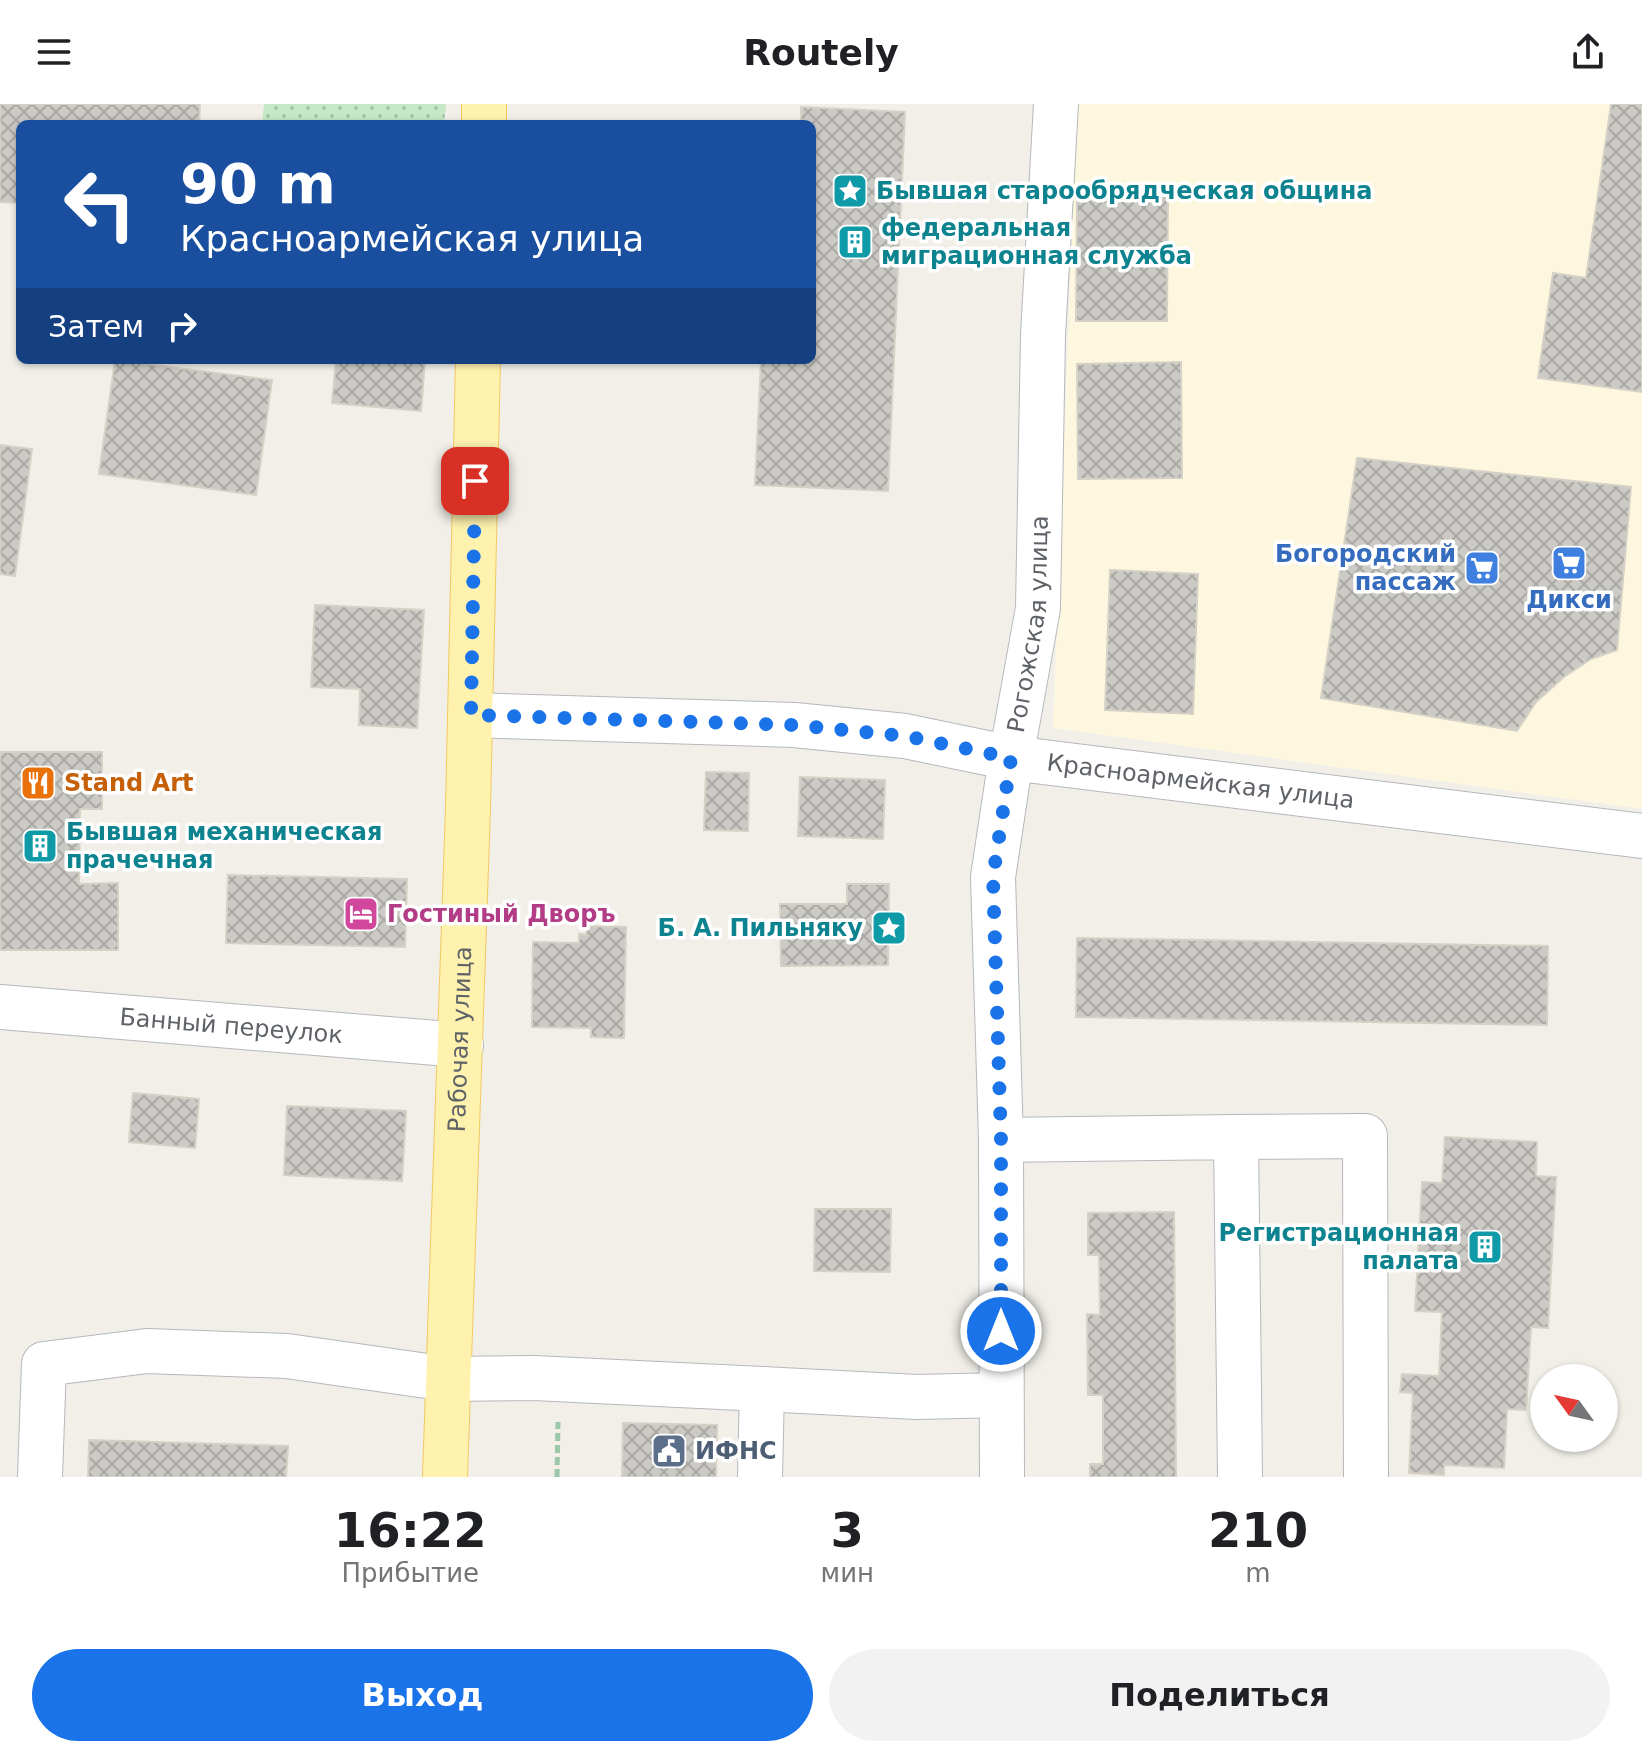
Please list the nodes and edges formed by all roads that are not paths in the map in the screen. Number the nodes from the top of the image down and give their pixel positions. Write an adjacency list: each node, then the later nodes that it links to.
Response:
1 (1056, 104): 4 (street, Рогожская улица)
2 (478, 364): 3 (main road, Рабочая улица)
3 (471, 715): 4 (street, Красноармейская улица); 7 (main road, Рабочая улица)
4 (1011, 758): 5 (street, Красноармейская улица); 9 (street, Рогожская улица)
5 (1642, 836)
6 (0, 1007): 7 (street, Банный переулок)
7 (461, 1045): 10 (main road, Рабочая улица)
8 (1236, 1137): 9 (street); 17 (street); 18 (street)
9 (1001, 1140): 12 (street, Рогожская улица)
10 (448, 1379): 11 (street); 13 (street); 14 (main road, Рабочая улица)
11 (762, 1389): 12 (street); 15 (street)
12 (1001, 1395): 16 (street, Рогожская улица)
13 (40, 1477)
14 (445, 1477)
15 (760, 1477)
16 (1002, 1477)
17 (1240, 1477)
18 (1366, 1477)

